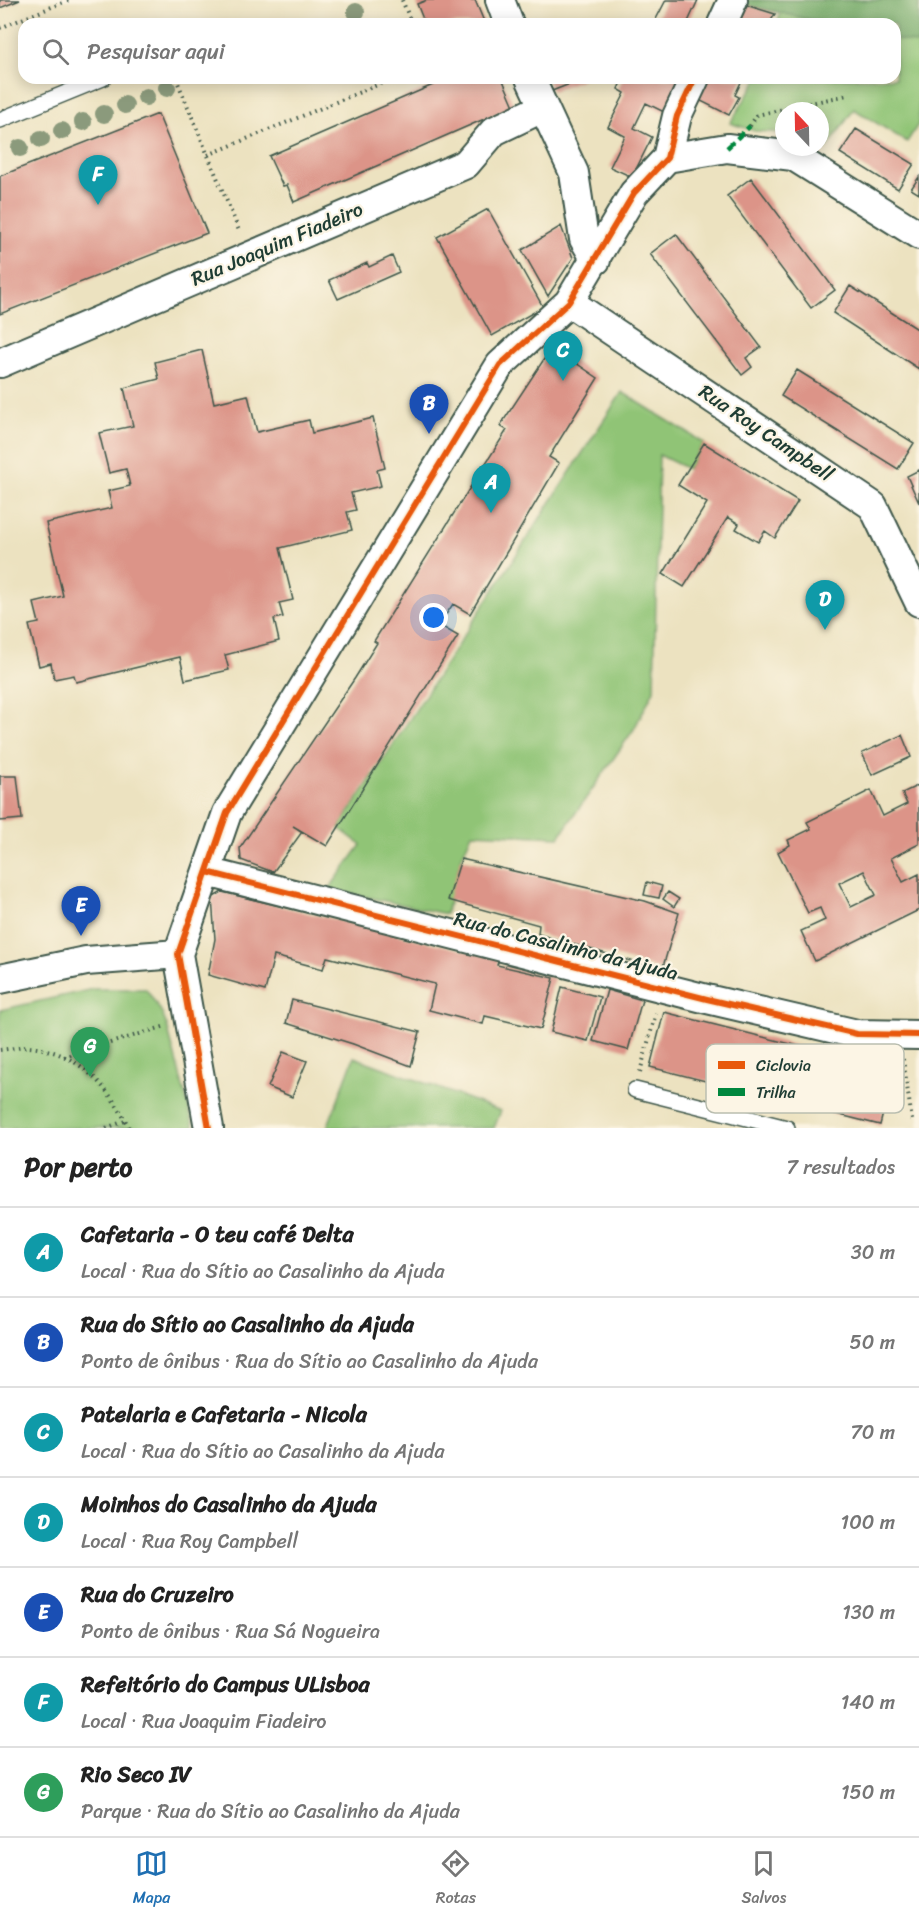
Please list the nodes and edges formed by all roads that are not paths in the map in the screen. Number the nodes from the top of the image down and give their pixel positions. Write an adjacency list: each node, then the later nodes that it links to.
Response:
1 (500, 0): 2 (street)
2 (507, 18)
3 (87, 84): 7 (lane)
4 (532, 84): 6 (street)
5 (693, 84): 8 (street)
6 (542, 108): 10 (street); 12 (street, Rua Joaquim Fiadeiro)
7 (0, 120)
8 (667, 158): 9 (street); 10 (street)
9 (919, 236)
10 (596, 260): 11 (street)
11 (568, 302): 13 (street, Rua Roy Campbell); 14 (street)
12 (0, 363)
13 (919, 602)
14 (207, 872): 15 (street); 17 (street, Rua do Casalinho da Ajuda)
15 (178, 954): 16 (street); 21 (street)
16 (0, 979)
17 (902, 1044)
18 (635, 1090): 19 (lane)
19 (706, 1108)
20 (728, 1113): 22 (lane)
21 (209, 1128)
22 (788, 1128)

